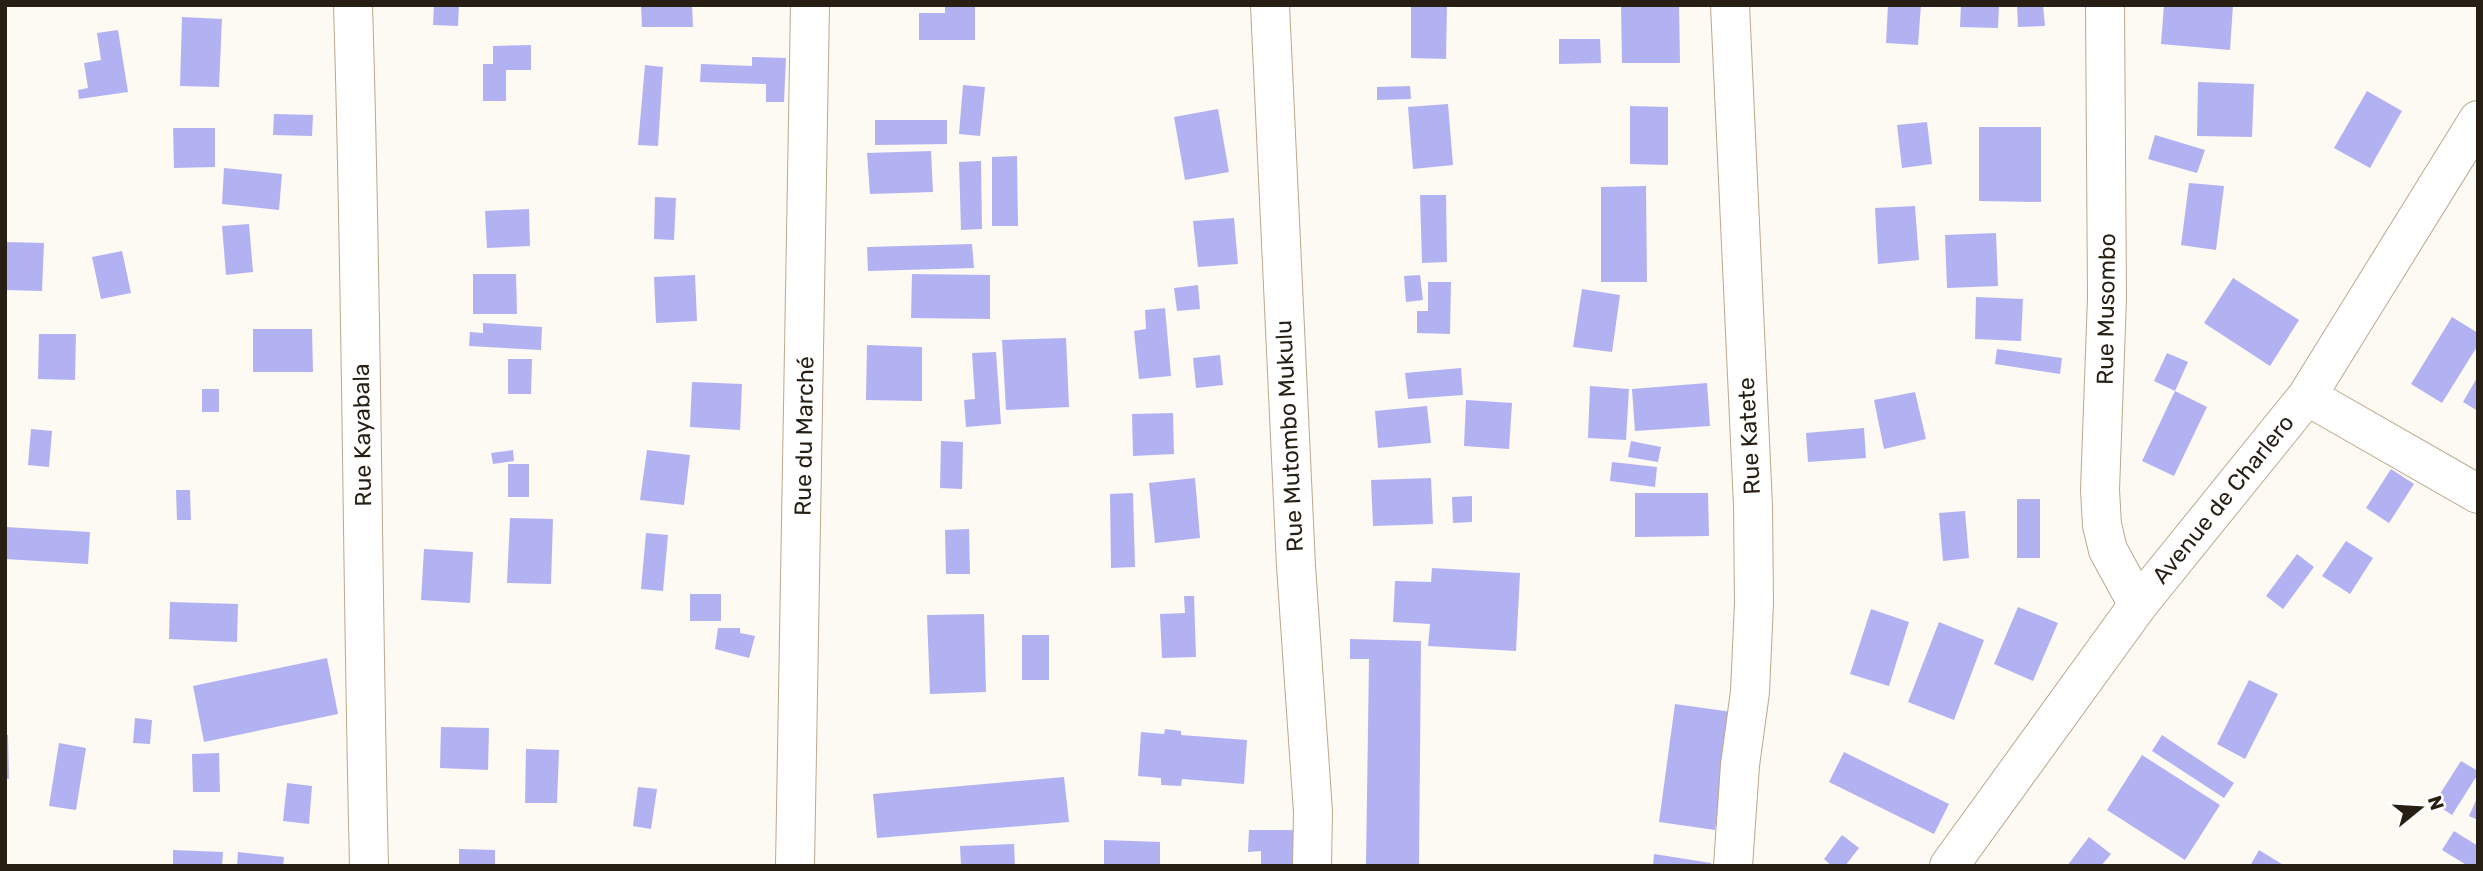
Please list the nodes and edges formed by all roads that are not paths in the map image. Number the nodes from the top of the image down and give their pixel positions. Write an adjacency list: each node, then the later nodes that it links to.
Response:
1 (353, 5): 11 (street, Rue Kayabala)
2 (810, 5): 12 (street, Rue du Marché)
3 (1270, 5): 13 (street, Rue Mutombo Mukulu)
4 (1730, 5): 14 (street, Rue Katete)
5 (2105, 5): 10 (street, Rue Musombo)
6 (2478, 104): 7 (street)
7 (2478, 120): 8 (street, Avenue de Charlero)
8 (2307, 396): 9 (street); 10 (street, Avenue de Charlero)
9 (2478, 494)
10 (2138, 605): 15 (street, Avenue de Charlero)
11 (369, 866)
12 (796, 866)
13 (1312, 866)
14 (1733, 866)
15 (1949, 866)

